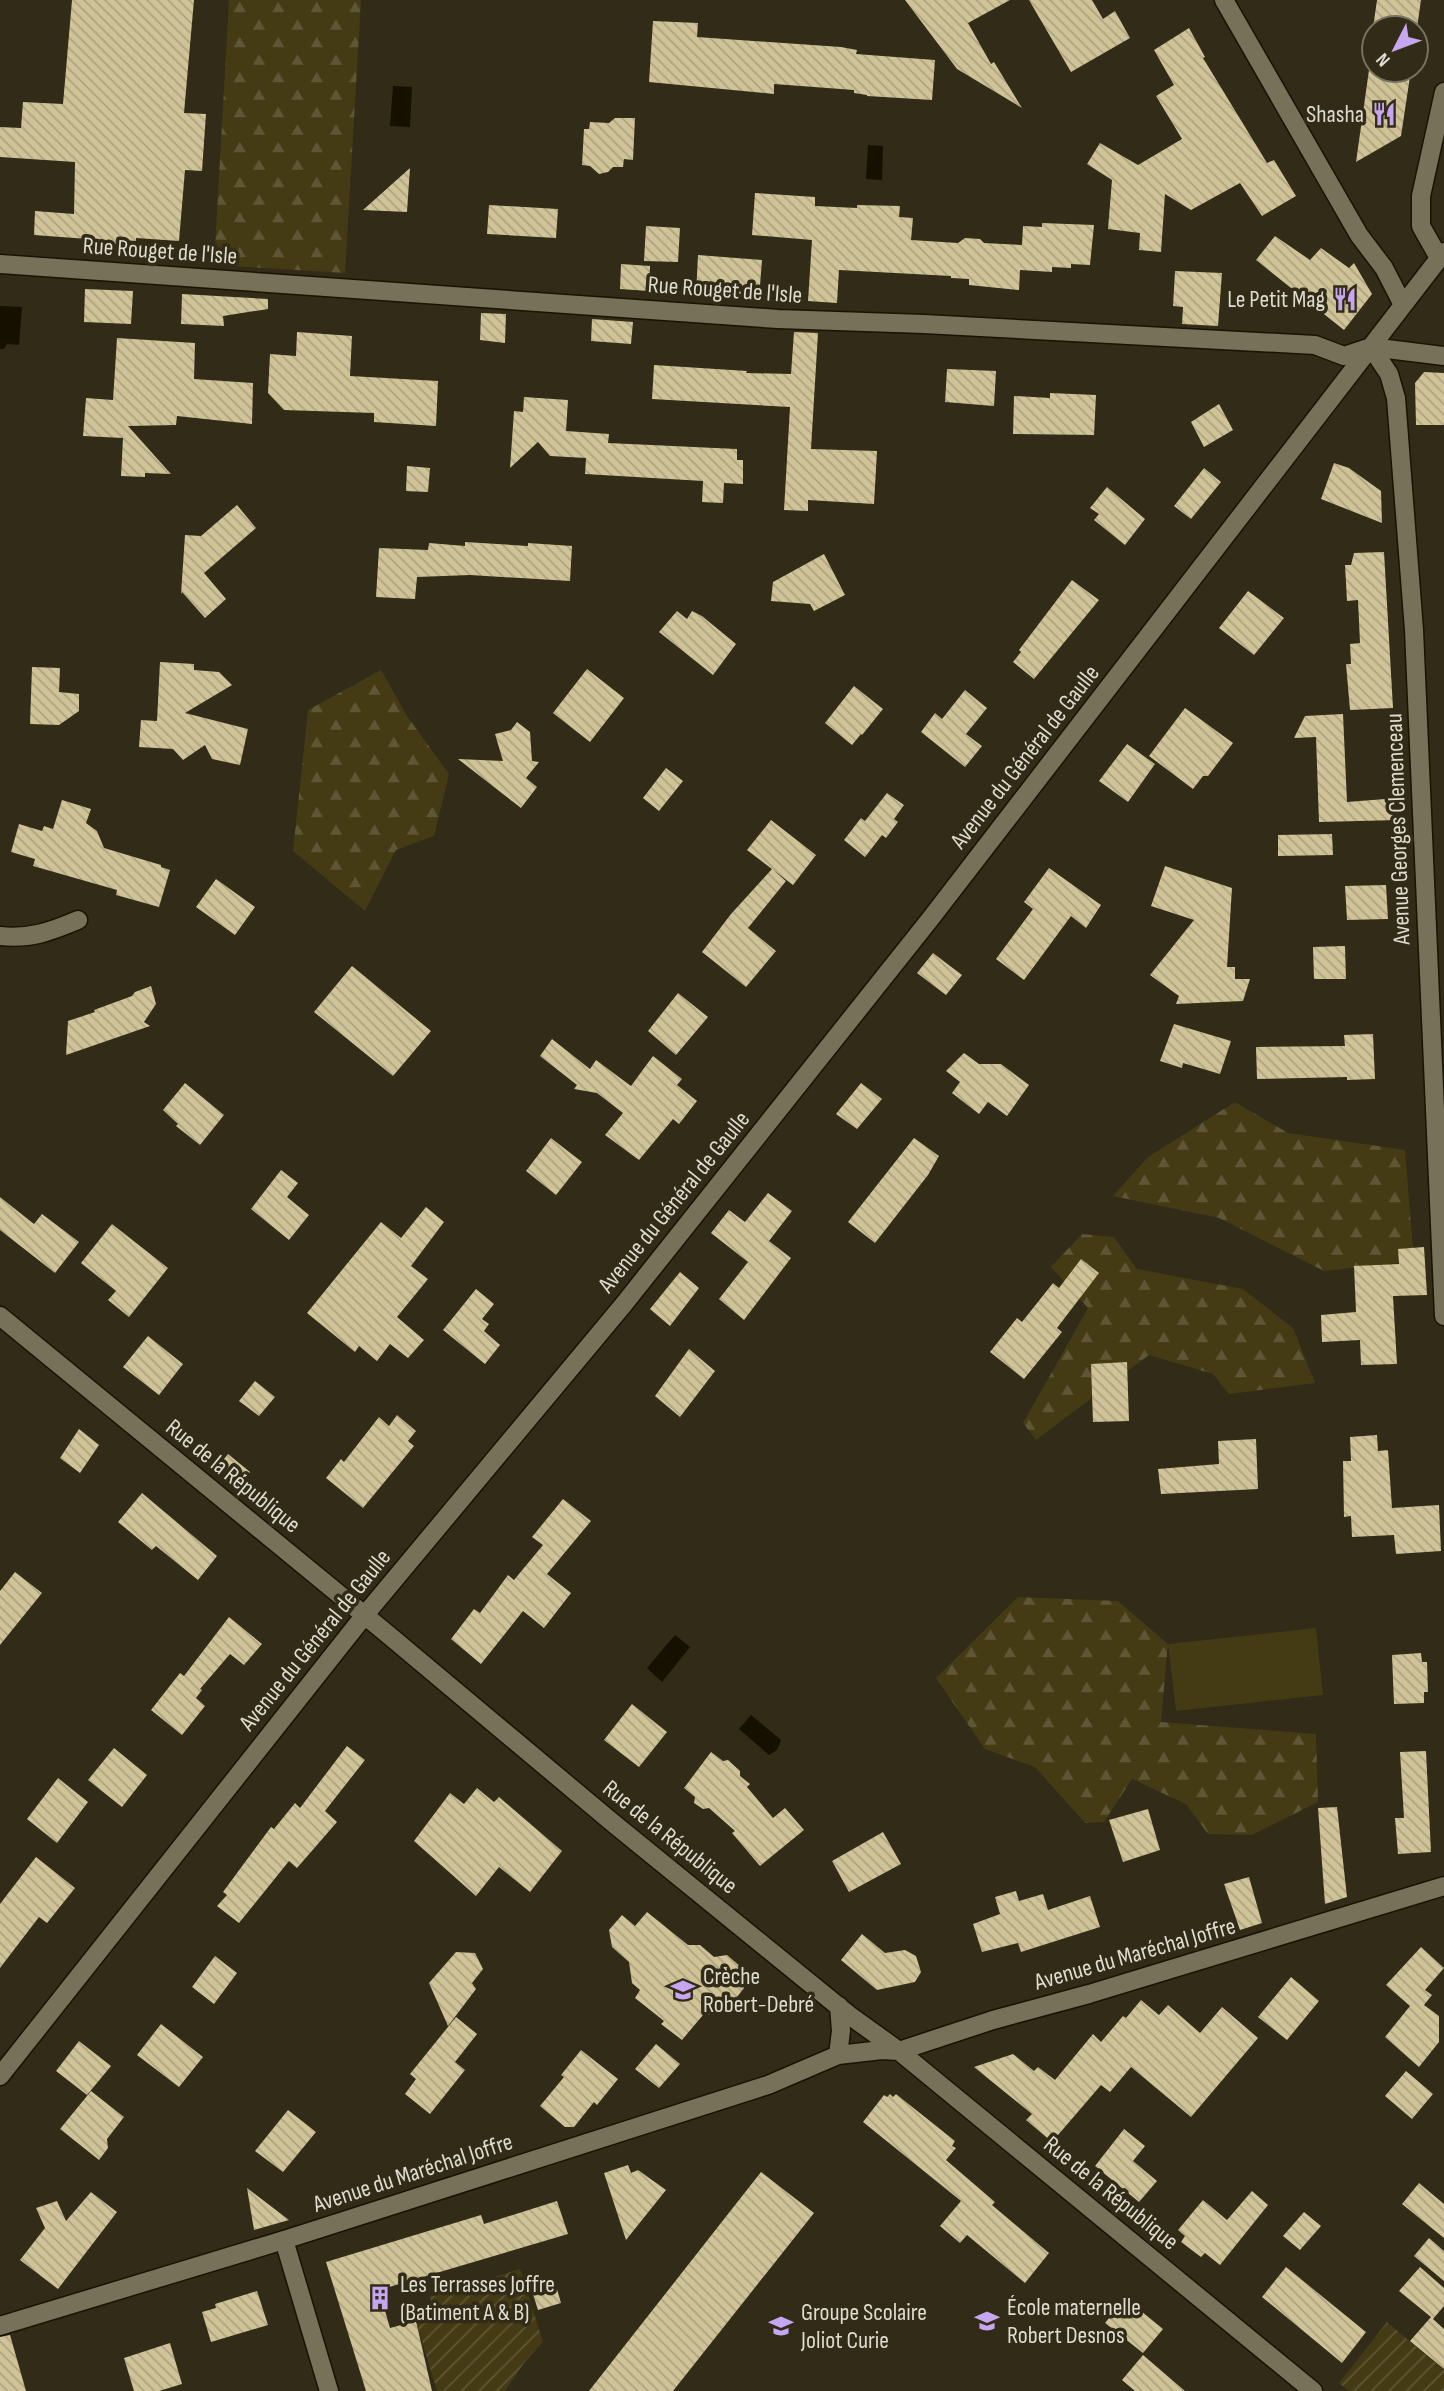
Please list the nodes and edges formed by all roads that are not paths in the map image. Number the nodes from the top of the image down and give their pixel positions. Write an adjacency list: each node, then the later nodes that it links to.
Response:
1 (1224, 0): 5 (street)
2 (1444, 92): 3 (street)
3 (1441, 255): 5 (street, Avenue du Général de Gaulle)
4 (0, 264): 6 (street, Rue Rouget de l'Isle)
5 (1403, 304): 6 (street, Avenue du Général de Gaulle)
6 (1371, 346): 7 (street, Rue Rouget de l'Isle); 11 (street, Avenue Georges Clemenceau); 12 (street, Avenue du Général de Gaulle)
7 (1444, 356)
8 (78, 920): 9 (street)
9 (0, 936)
10 (0, 1316): 12 (street, Rue de la République)
11 (1444, 1316)
12 (364, 1616): 14 (street, Rue de la République); 17 (street, Avenue du Général de Gaulle)
13 (1444, 1886): 15 (street, Avenue du Maréchal Joffre)
14 (839, 2006): 15 (street, Rue de la République); 16 (street)
15 (899, 2051): 16 (street, Avenue du Maréchal Joffre); 21 (street, Rue de la République)
16 (838, 2055): 18 (street, Avenue du Maréchal Joffre)
17 (0, 2076)
18 (284, 2240): 19 (street, Avenue du Maréchal Joffre); 20 (street)
19 (0, 2326)
20 (329, 2391)
21 (1312, 2391)

